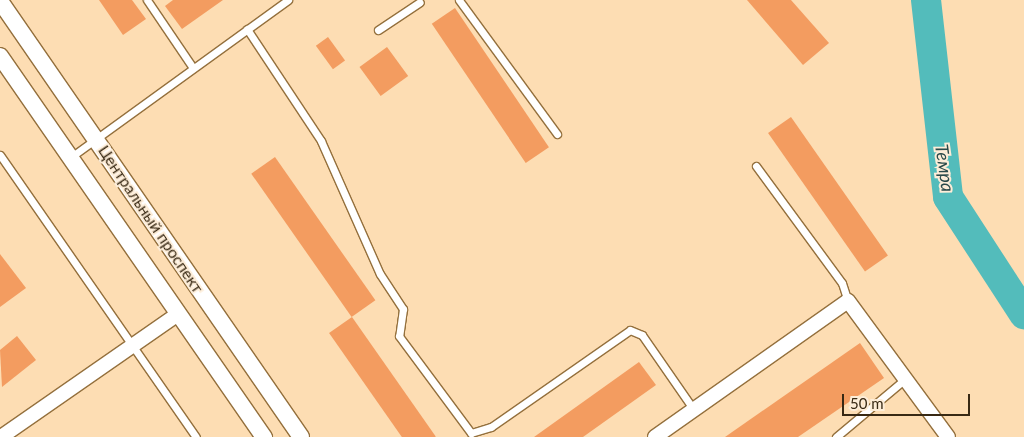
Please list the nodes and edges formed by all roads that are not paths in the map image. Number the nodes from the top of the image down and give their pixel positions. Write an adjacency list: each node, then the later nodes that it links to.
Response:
1 (147, 0): 9 (lane)
2 (288, 0): 6 (lane)
3 (459, 0): 10 (lane)
4 (0, 1): 11 (street, Центральный проспект)
5 (421, 1): 7 (lane)
6 (247, 29): 9 (lane); 19 (lane)
7 (378, 30)
8 (0, 56): 13 (street, Центральный проспект)
9 (193, 68): 11 (lane)
10 (557, 134)
11 (97, 139): 13 (lane); 23 (street, Центральный проспект)
12 (0, 155): 17 (lane)
13 (71, 157): 16 (street, Центральный проспект)
14 (756, 166): 15 (lane)
15 (848, 301): 18 (street); 19 (street)
16 (178, 314): 17 (street); 22 (street, Центральный проспект)
17 (132, 346): 20 (street); 21 (lane)
18 (905, 379): 25 (lane); 26 (street)
19 (694, 410): 24 (street)
20 (1, 437)
21 (196, 437)
22 (264, 437)
23 (301, 437)
24 (655, 437)
25 (836, 437)
26 (948, 437)

